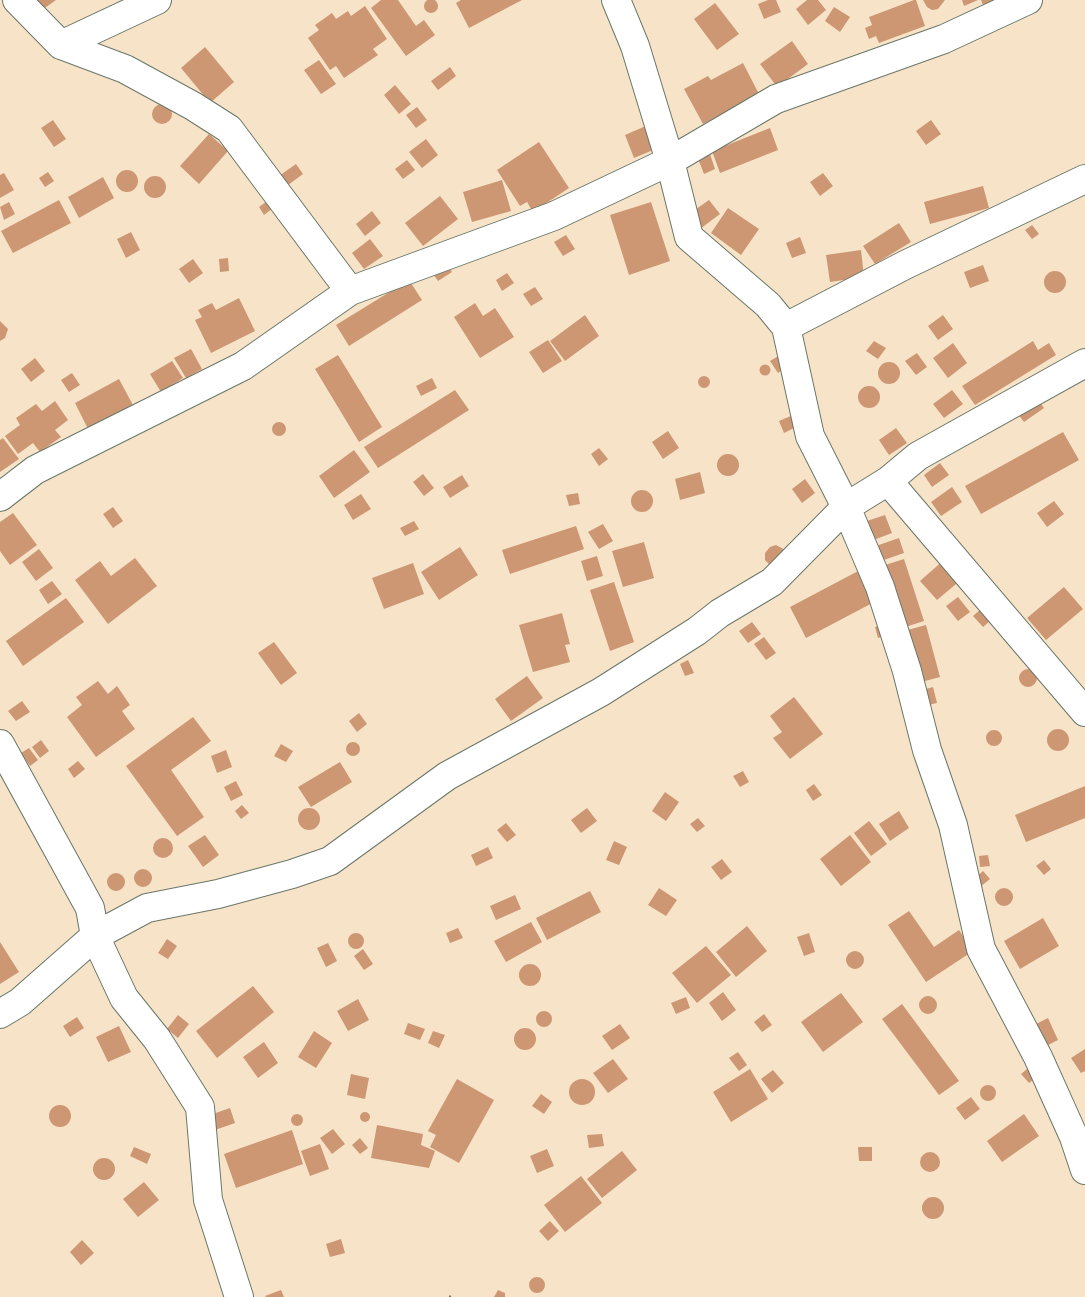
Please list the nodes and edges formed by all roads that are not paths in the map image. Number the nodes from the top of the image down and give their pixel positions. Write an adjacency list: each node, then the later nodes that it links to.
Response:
1 (17, 0): 5 (street)
2 (157, 0): 5 (street)
3 (616, 0): 6 (street)
4 (1028, 0): 6 (street)
5 (61, 45): 8 (street)
6 (670, 161): 8 (street); 9 (street)
7 (1085, 179): 9 (street)
8 (350, 291): 12 (street)
9 (786, 327): 13 (street)
10 (1085, 363): 11 (street)
11 (888, 481): 13 (street); 14 (street)
12 (0, 497)
13 (846, 507): 16 (street); 18 (street)
14 (1085, 712)
15 (0, 744): 16 (street)
16 (95, 936): 17 (street); 19 (street)
17 (0, 1014)
18 (1085, 1170)
19 (239, 1297)

